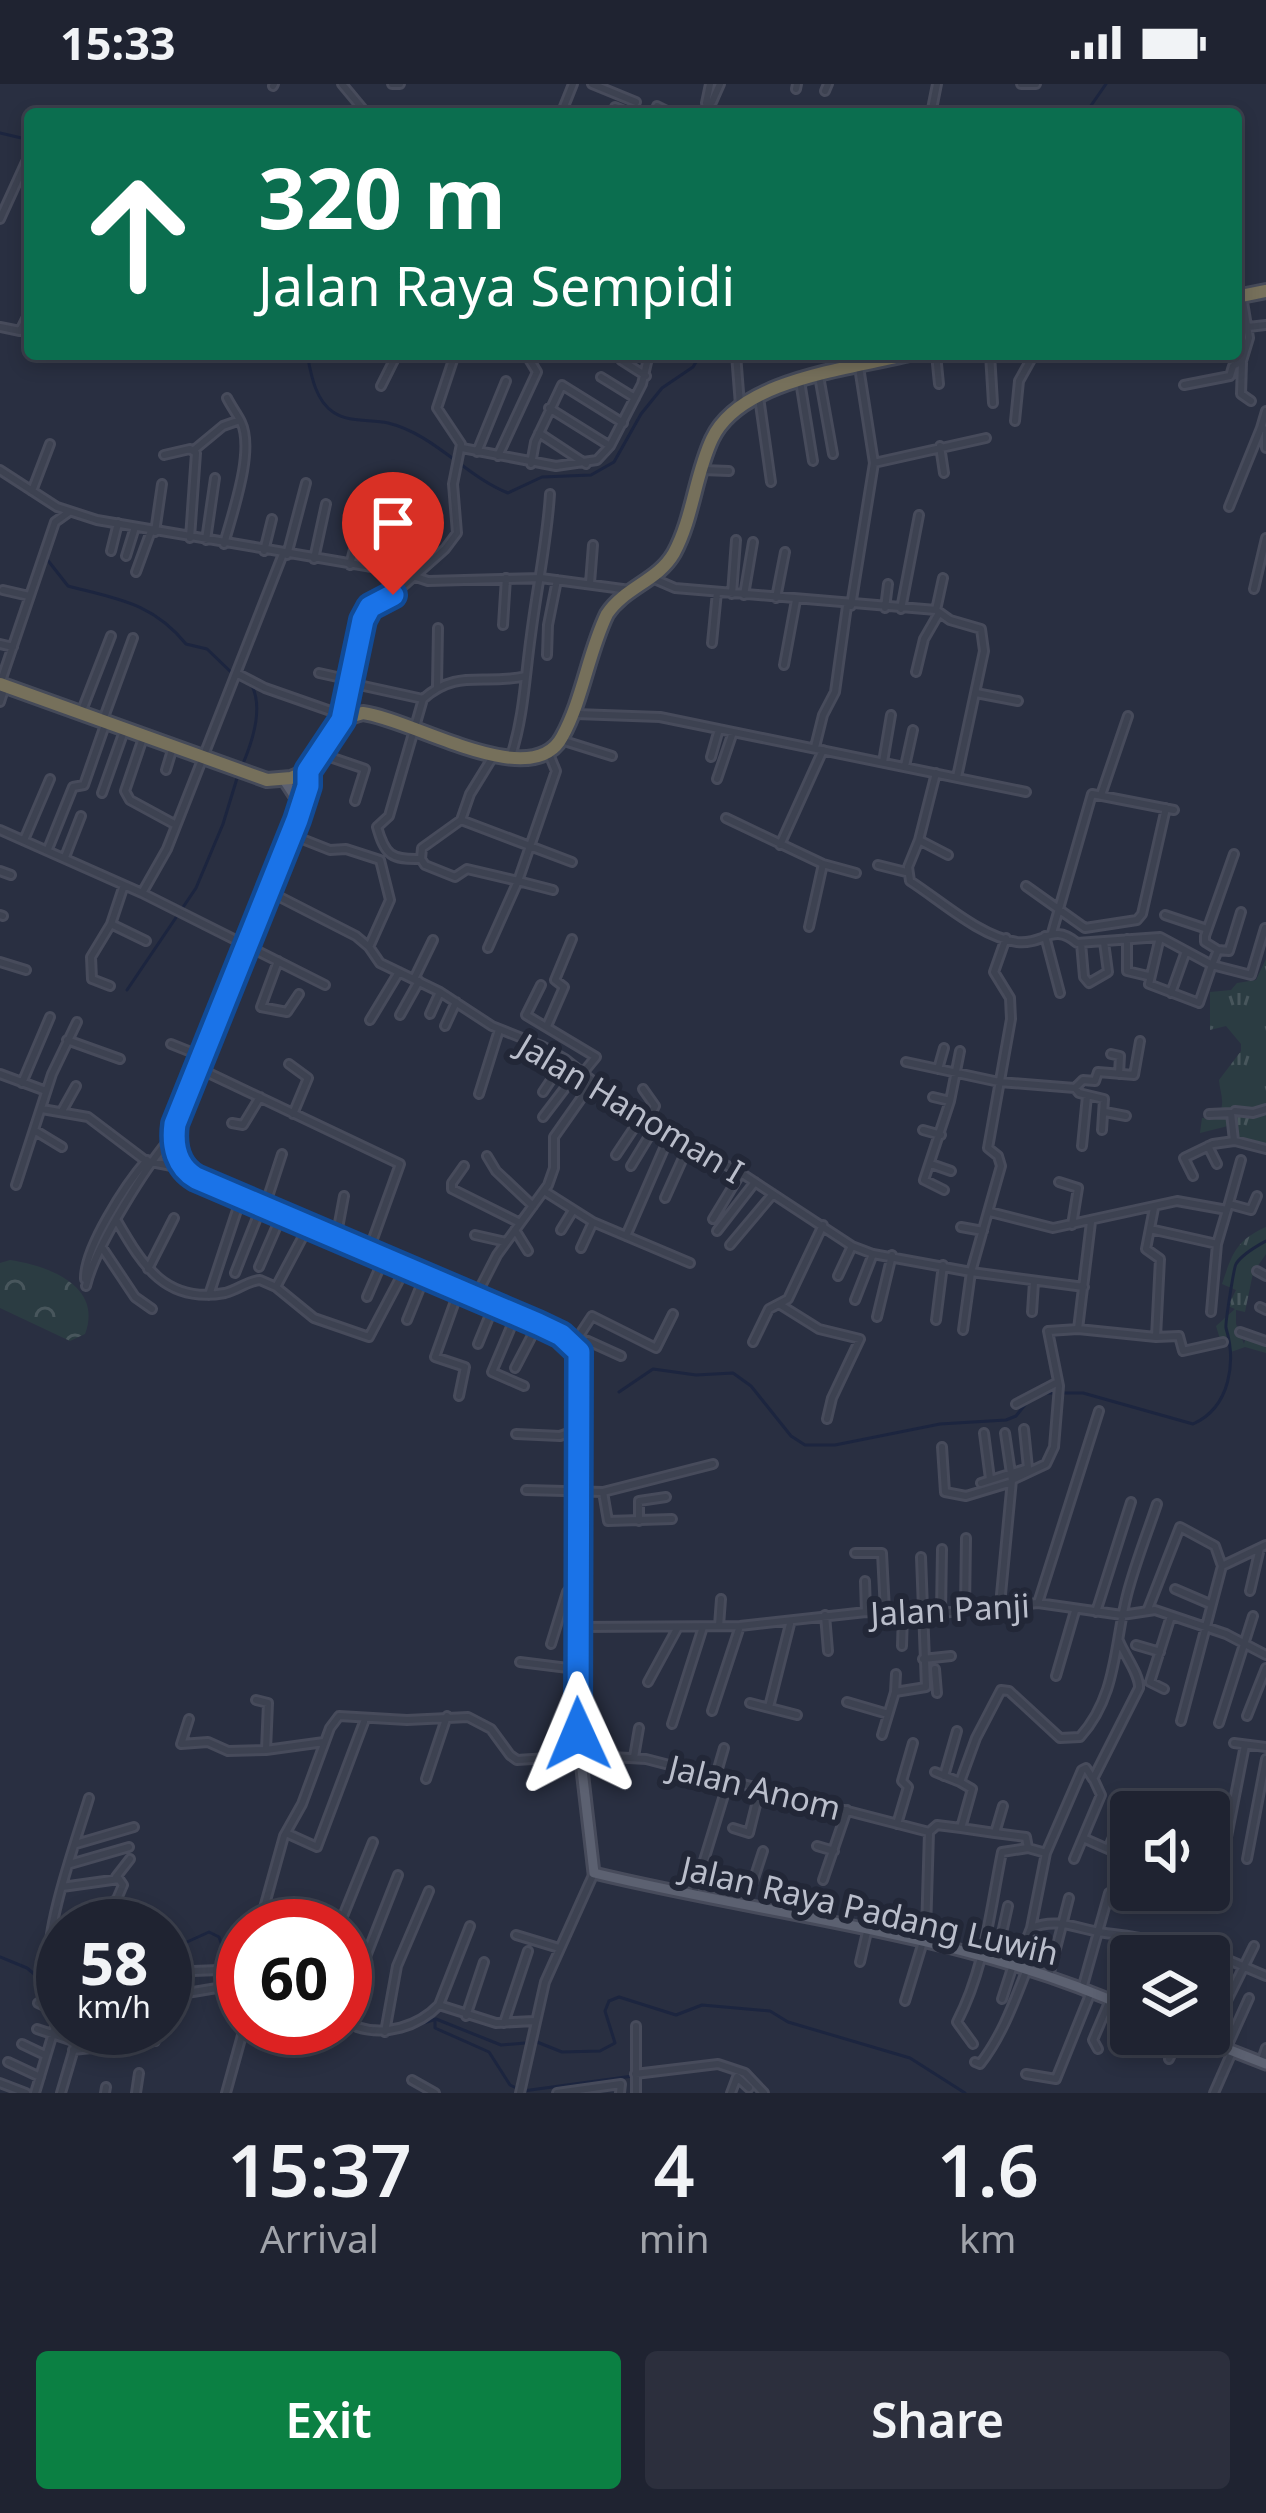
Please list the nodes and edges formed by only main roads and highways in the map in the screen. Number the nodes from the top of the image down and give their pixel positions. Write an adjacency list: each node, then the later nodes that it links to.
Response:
1 (862, 363): 3 (highway)
2 (2, 685): 4 (highway)
3 (308, 771): 4 (highway); 5 (main road)
4 (284, 780): 5 (main road)
5 (301, 806): 6 (main road, Jalan Raya Padang Luwih)
6 (1110, 2000)
7 (1230, 2051): 8 (main road)
8 (1263, 2063)

